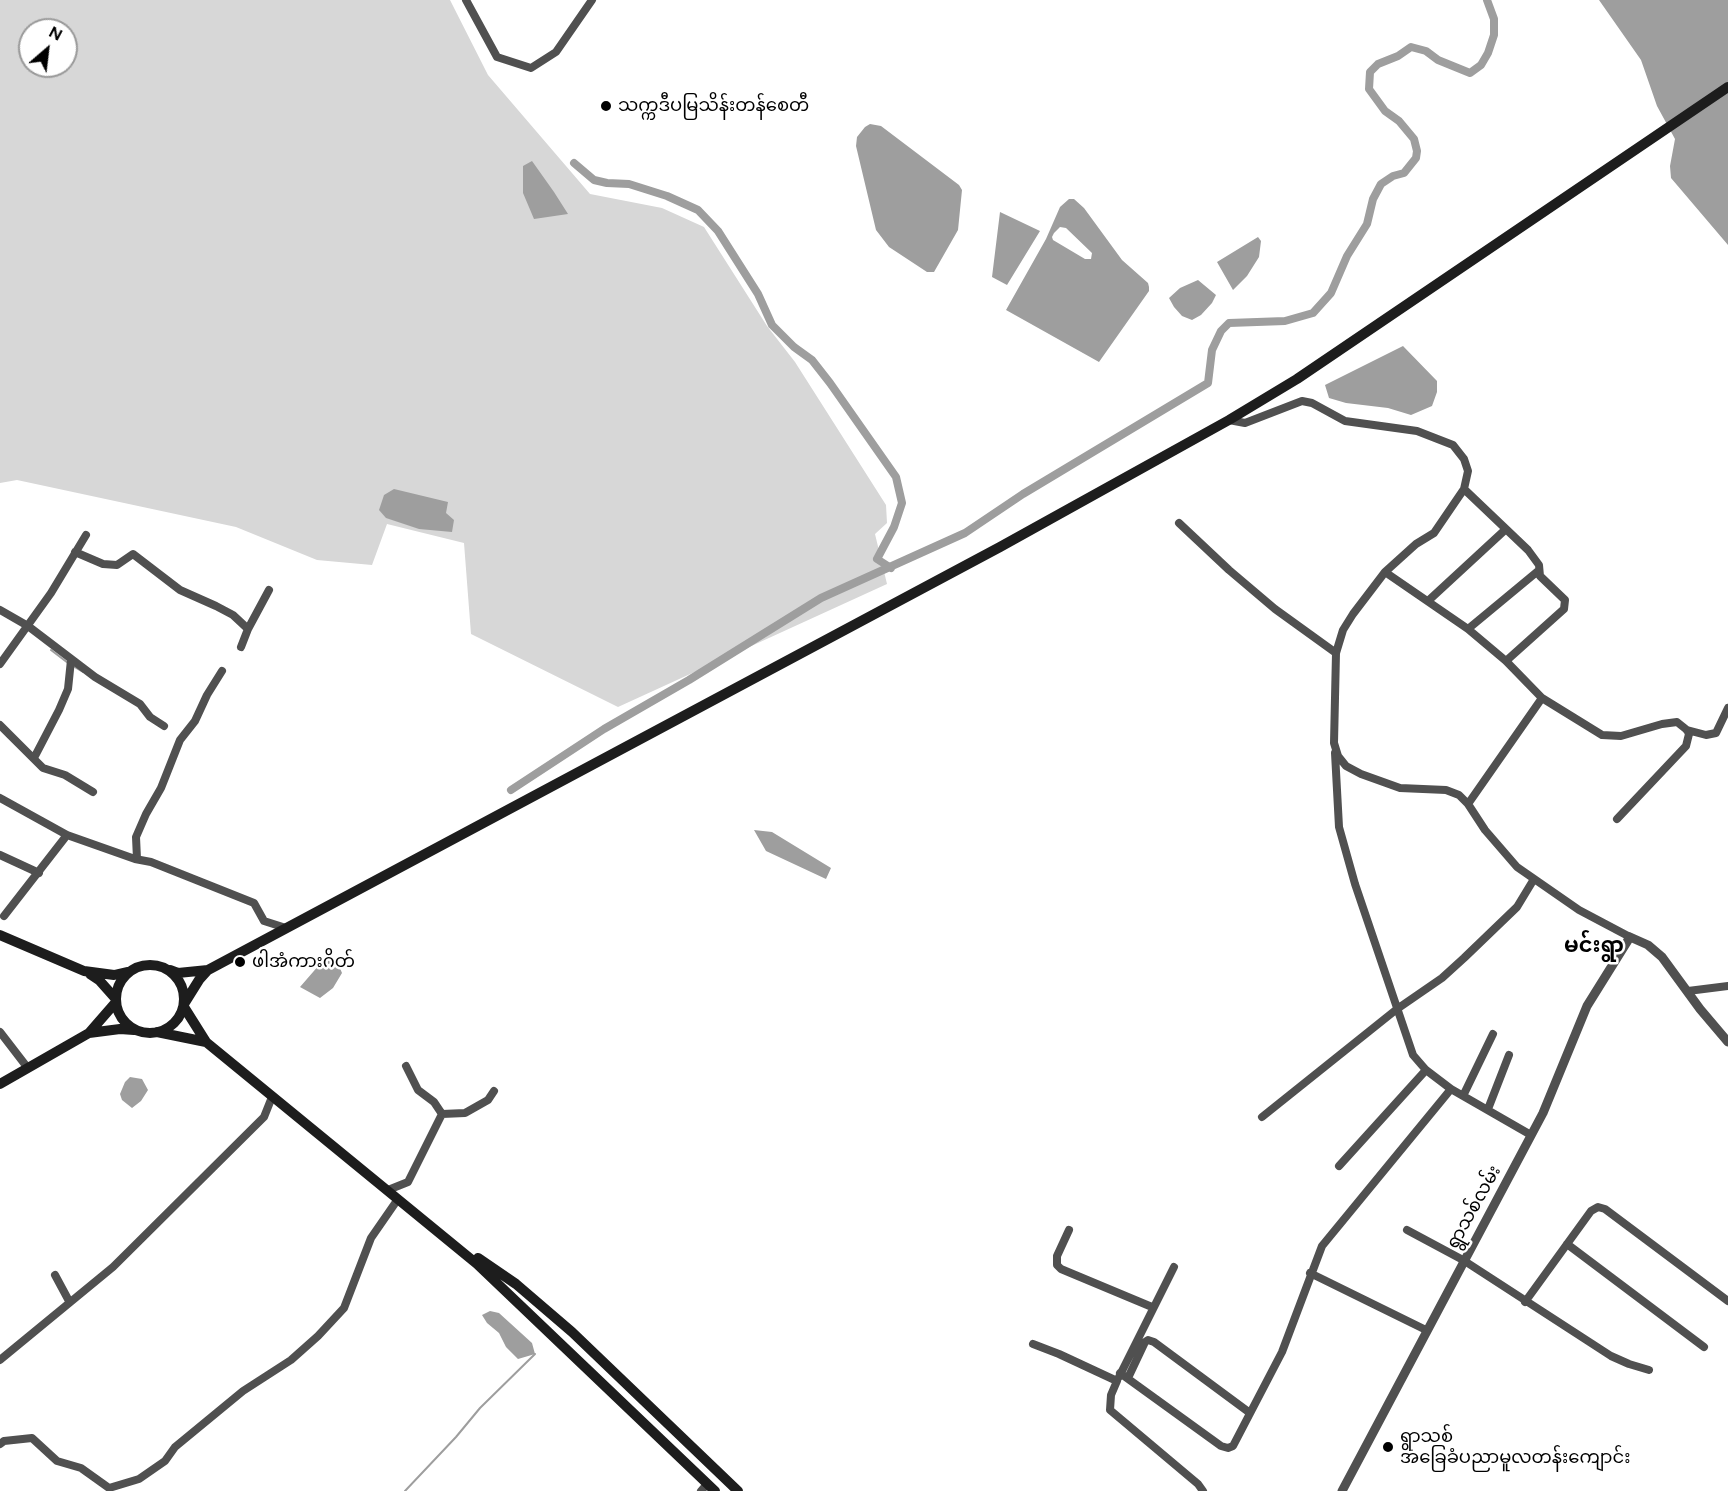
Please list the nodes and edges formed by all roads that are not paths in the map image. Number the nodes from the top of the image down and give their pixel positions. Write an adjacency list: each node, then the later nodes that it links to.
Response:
1 (466, 0): 2 (street)
2 (592, 0)
3 (1728, 87): 4 (main road)
4 (1229, 420): 5 (street); 41 (main road)
5 (1464, 489): 7 (street); 11 (street)
6 (1179, 523): 19 (street)
7 (1506, 529): 10 (street); 13 (street)
8 (86, 535): 9 (street)
9 (75, 552): 15 (street); 16 (street)
10 (1538, 571): 17 (street); 21 (street)
11 (1385, 572): 13 (street); 19 (street)
12 (269, 590): 16 (street)
13 (1428, 601): 17 (street)
14 (0, 610): 15 (street)
15 (28, 626): 20 (street); 22 (street)
16 (248, 628): 18 (street)
17 (1468, 629): 21 (street)
18 (241, 647)
19 (1336, 652): 29 (street)
20 (71, 660): 27 (street); 30 (street)
21 (1506, 661): 24 (street)
22 (0, 664)
23 (222, 671): 37 (street)
24 (1542, 698): 28 (street); 33 (street)
25 (1728, 708): 28 (street)
26 (0, 725): 30 (street)
27 (164, 726)
28 (1687, 730): 34 (street)
29 (1334, 742): 33 (street); 52 (street)
30 (34, 758): 31 (street)
31 (93, 792)
32 (0, 798): 35 (street)
33 (1468, 804): 39 (street)
34 (1617, 819)
35 (67, 836): 37 (street); 38 (street)
36 (0, 855): 38 (street)
37 (137, 859): 41 (street)
38 (39, 873): 40 (street)
39 (1534, 879): 43 (street); 52 (street)
40 (4, 916)
41 (286, 928): 46 (main road)
42 (0, 935): 45 (main road)
43 (1630, 937): 49 (street); 72 (street, ရွာသစ်လမ်း)
44 (166, 968): 46 (main road); 47 (main road); 51 (main road)
45 (84, 970): 47 (main road); 50 (main road)
46 (208, 970): 51 (main road)
47 (127, 972): 50 (main road)
48 (1728, 986): 49 (street)
49 (1688, 991): 59 (street)
50 (115, 1000): 53 (main road); 56 (main road)
51 (184, 1005): 55 (main road); 58 (main road)
52 (1397, 1009): 63 (street); 71 (street)
53 (135, 1030): 55 (main road); 56 (main road)
54 (0, 1032): 62 (street)
55 (157, 1032): 58 (main road)
56 (89, 1033): 62 (main road)
57 (1493, 1034): 67 (street)
58 (206, 1042): 68 (main road)
59 (1728, 1042)
60 (1509, 1055): 69 (street)
61 (406, 1066): 70 (street)
62 (27, 1067): 64 (main road)
63 (1426, 1070): 65 (street); 73 (street)
64 (0, 1084)
65 (1451, 1089): 67 (street); 82 (street)
66 (494, 1090): 70 (street)
67 (1463, 1096): 69 (street)
68 (272, 1097): 74 (main road); 84 (street)
69 (1488, 1109): 72 (street)
70 (442, 1114): 74 (street)
71 (1262, 1117)
72 (1531, 1135): 80 (street, ရွာသစ်လမ်း)
73 (1339, 1166)
74 (388, 1190): 75 (main road)
75 (398, 1199): 76 (main road); 96 (street)
76 (426, 1221): 97 (main road); 98 (main road)
77 (1068, 1230): 87 (street)
78 (1407, 1230): 80 (street)
79 (1567, 1244): 85 (street); 86 (street); 90 (street)
80 (1463, 1260): 86 (street); 88 (street, ရွာသစ်လမ်း)
81 (1174, 1267): 87 (street)
82 (1310, 1273): 88 (street); 95 (street)
83 (55, 1275): 84 (street)
84 (69, 1301): 91 (street)
85 (1728, 1301)
86 (1525, 1302): 92 (street)
87 (1152, 1307): 93 (street)
88 (1426, 1330): 100 (street, ရွာသစ်လမ်း)
89 (1033, 1344): 93 (street)
90 (1704, 1347)
91 (0, 1360)
92 (1649, 1370)
93 (1118, 1377): 94 (street); 99 (street)
94 (1128, 1378): 95 (street); 95 (street)
95 (1250, 1413)
96 (0, 1444)
97 (708, 1489)
98 (738, 1491)
99 (1203, 1491)
100 (1342, 1491)

